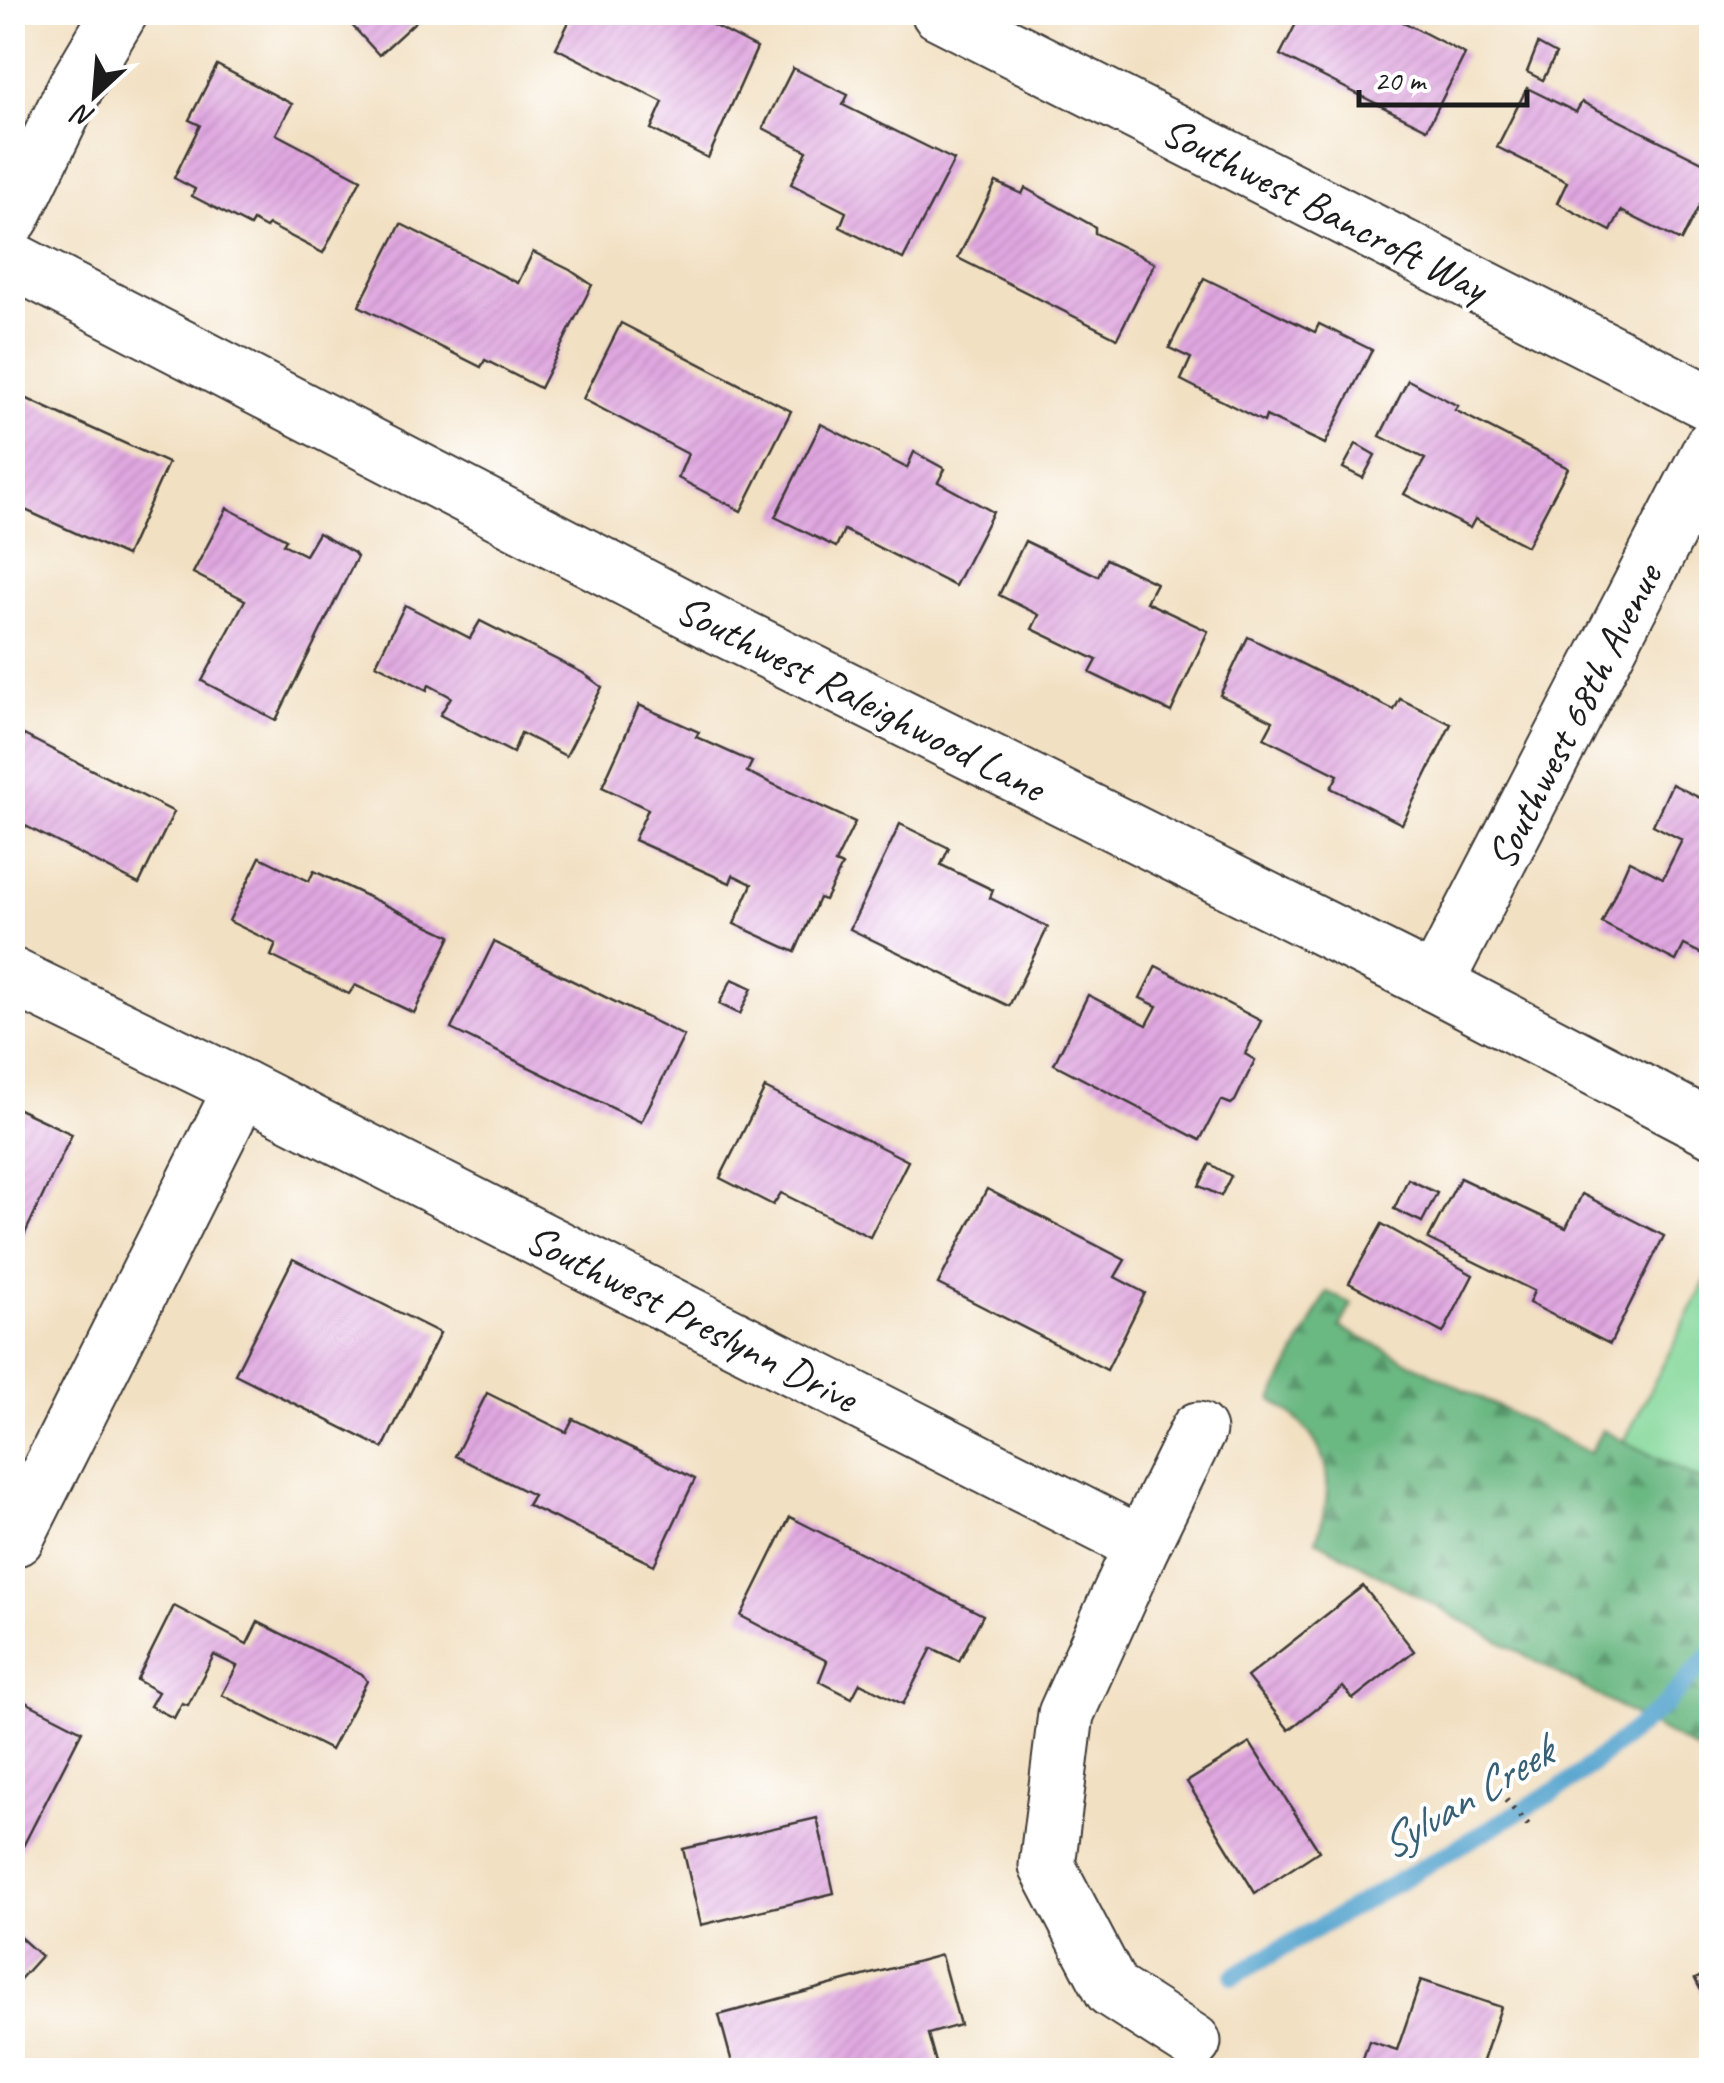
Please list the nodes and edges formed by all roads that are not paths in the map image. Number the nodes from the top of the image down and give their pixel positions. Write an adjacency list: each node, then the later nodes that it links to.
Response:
1 (120, 12): 3 (street)
2 (939, 12): 5 (street, Southwest Bancroft Way)
3 (12, 217)
4 (12, 260): 8 (street, Southwest Raleighwood Lane)
5 (1712, 404)
6 (1712, 448): 8 (street, Southwest 68th Avenue)
7 (12, 976): 9 (street, Southwest Preslynn Drive)
8 (1434, 984): 10 (street, Southwest Raleighwood Lane)
9 (242, 1088): 12 (street); 13 (street, Southwest Preslynn Drive)
10 (1712, 1130)
11 (1198, 1430): 13 (street)
12 (16, 1538)
13 (1142, 1546): 14 (street)
14 (1192, 2042)

